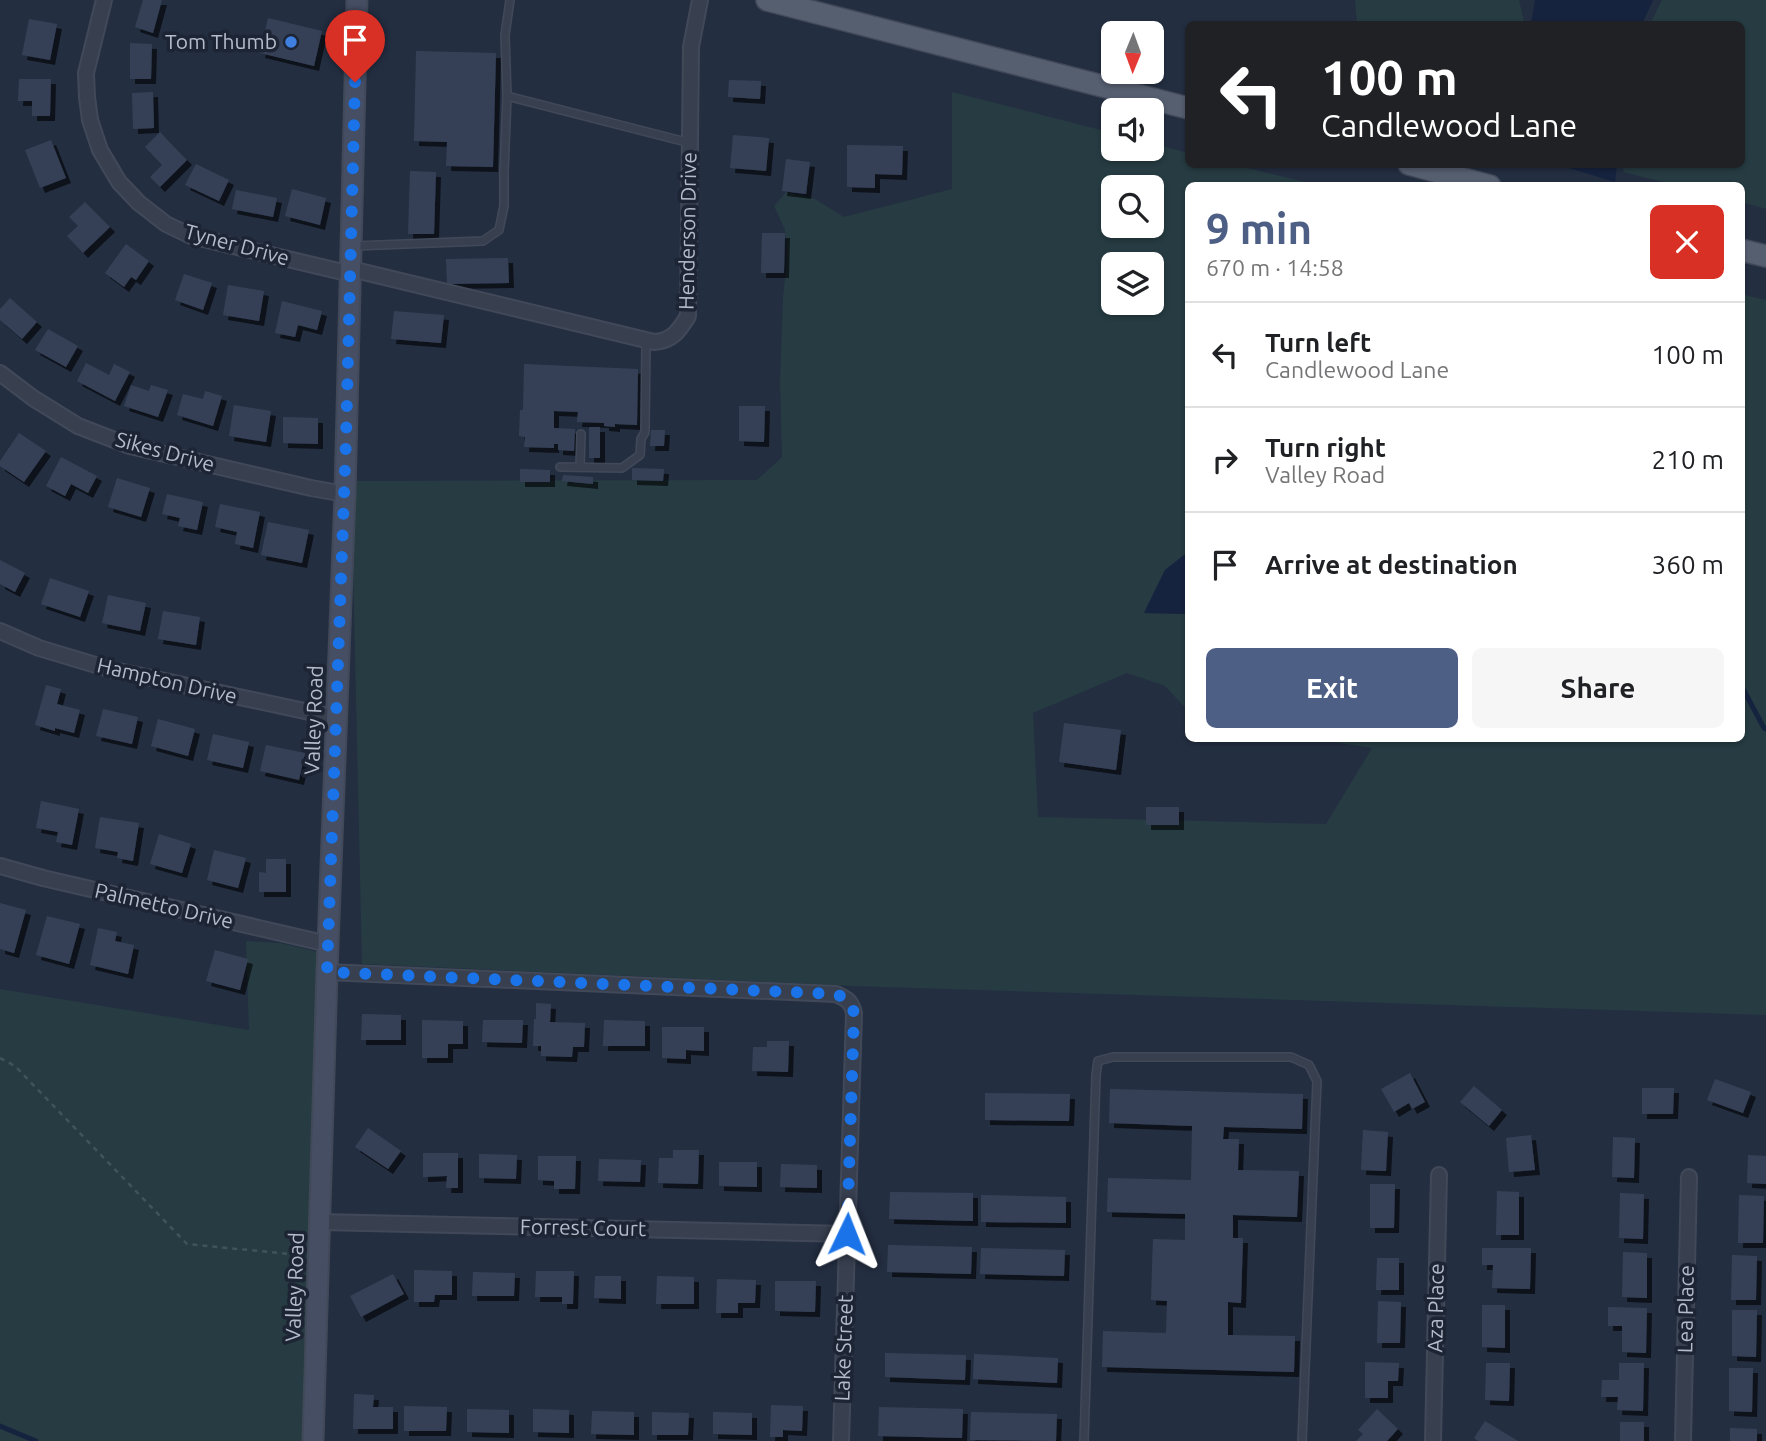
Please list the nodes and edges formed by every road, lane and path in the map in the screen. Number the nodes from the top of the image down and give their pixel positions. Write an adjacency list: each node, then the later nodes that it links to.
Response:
1 (104, 0): 14 (street, Tyner Drive)
2 (357, 0): 11 (street, Valley Road)
3 (510, 0): 6 (lane)
4 (699, 0): 8 (street, Henderson Drive)
5 (766, 0): 7 (main road)
6 (507, 96): 8 (lane); 11 (lane)
7 (1185, 107)
8 (690, 143): 15 (street, Henderson Drive)
9 (1424, 168): 10 (main road)
10 (1475, 182)
11 (352, 246): 14 (street, Valley Road)
12 (1745, 251): 13 (main road)
13 (1766, 256)
14 (351, 271): 15 (street, Henderson Drive); 20 (street, Valley Road)
15 (646, 340): 19 (lane)
16 (0, 373): 20 (street, Sikes Drive)
17 (581, 434): 19 (lane)
18 (560, 467): 19 (lane)
19 (580, 467)
20 (345, 494): 22 (street, Valley Road)
21 (0, 631): 22 (street, Hampton Drive)
22 (337, 718): 24 (street, Valley Road)
23 (0, 866): 24 (street, Palmetto Drive)
24 (328, 944): 25 (street, Valley Road)
25 (327, 972): 29 (street, Valley Road); 30 (street, Lake Street)
26 (0, 1058): 31 (path)
27 (1440, 1175): 36 (street, Aza Place)
28 (1689, 1177): 37 (street, Lea Place)
29 (320, 1222): 30 (street, Forrest Court); 31 (street, Valley Road)
30 (847, 1234): 33 (street, Lake Street)
31 (319, 1256): 32 (street, Valley Road)
32 (313, 1441)
33 (841, 1441)
34 (1084, 1441): 35 (lane)
35 (1302, 1441)
36 (1433, 1441)
37 (1683, 1441)

